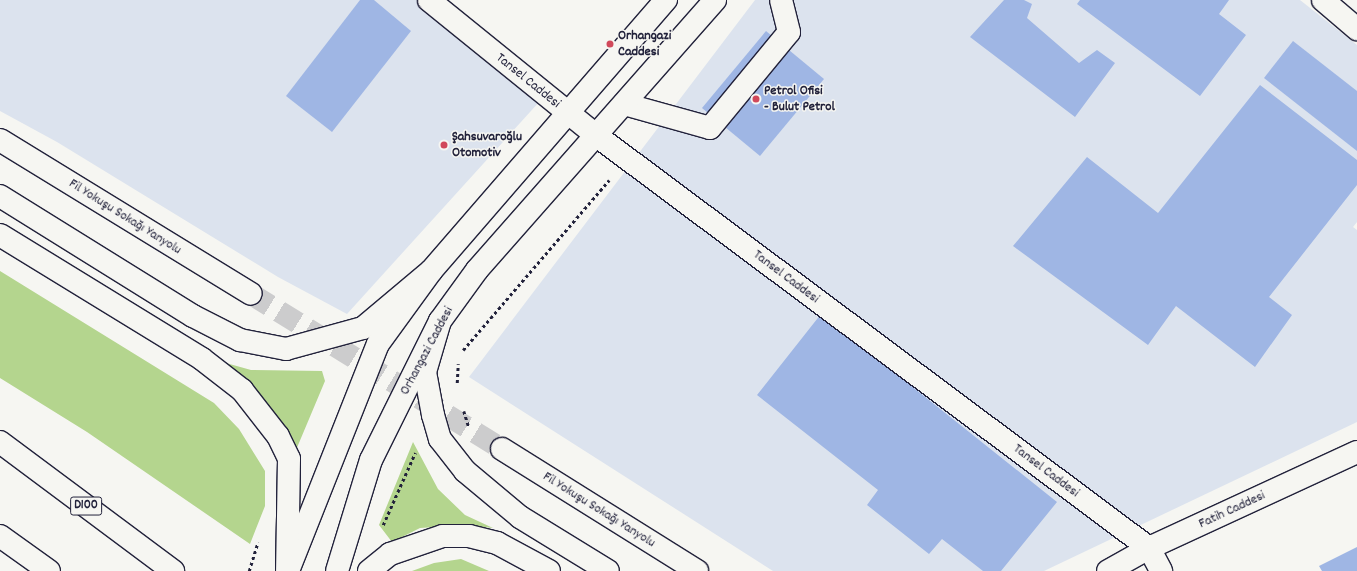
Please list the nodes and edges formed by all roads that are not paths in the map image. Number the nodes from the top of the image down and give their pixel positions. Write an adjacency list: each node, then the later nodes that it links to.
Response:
1 (428, 0): 8 (main road, Tansel Caddesi)
2 (666, 0): 8 (main road)
3 (715, 0): 7 (main road, Orhangazi Caddesi)
4 (781, 0): 7 (main road)
5 (1323, 0): 6 (main road)
6 (1357, 29)
7 (624, 104): 9 (main road, Orhangazi Caddesi)
8 (566, 112): 9 (main road, Tansel Caddesi); 13 (main road)
9 (597, 136): 15 (main road, Orhangazi Caddesi); 20 (main road, Tansel Caddesi)
10 (0, 140): 14 (main road, Fil Yokuşu Sokağı Yanyolu)
11 (0, 196): 13 (main road)
12 (0, 235): 24 (main road)
13 (431, 271): 24 (main road)
14 (251, 294)
15 (440, 322): 25 (main road, Orhangazi Caddesi); 28 (main road)
16 (0, 442): 23 (main road, D100)
17 (502, 449): 21 (main road, Fil Yokuşu Sokağı Yanyolu)
18 (1357, 452): 20 (main road, Fatih Caddesi)
19 (0, 536): 22 (main road)
20 (1149, 548): 29 (main road, Fatih Caddesi); 30 (main road)
21 (691, 568)
22 (48, 571)
23 (173, 571)
24 (287, 571)
25 (337, 571)
26 (369, 571): 27 (main road)
27 (549, 571)
28 (608, 571)
29 (1108, 571)
30 (1161, 571)

